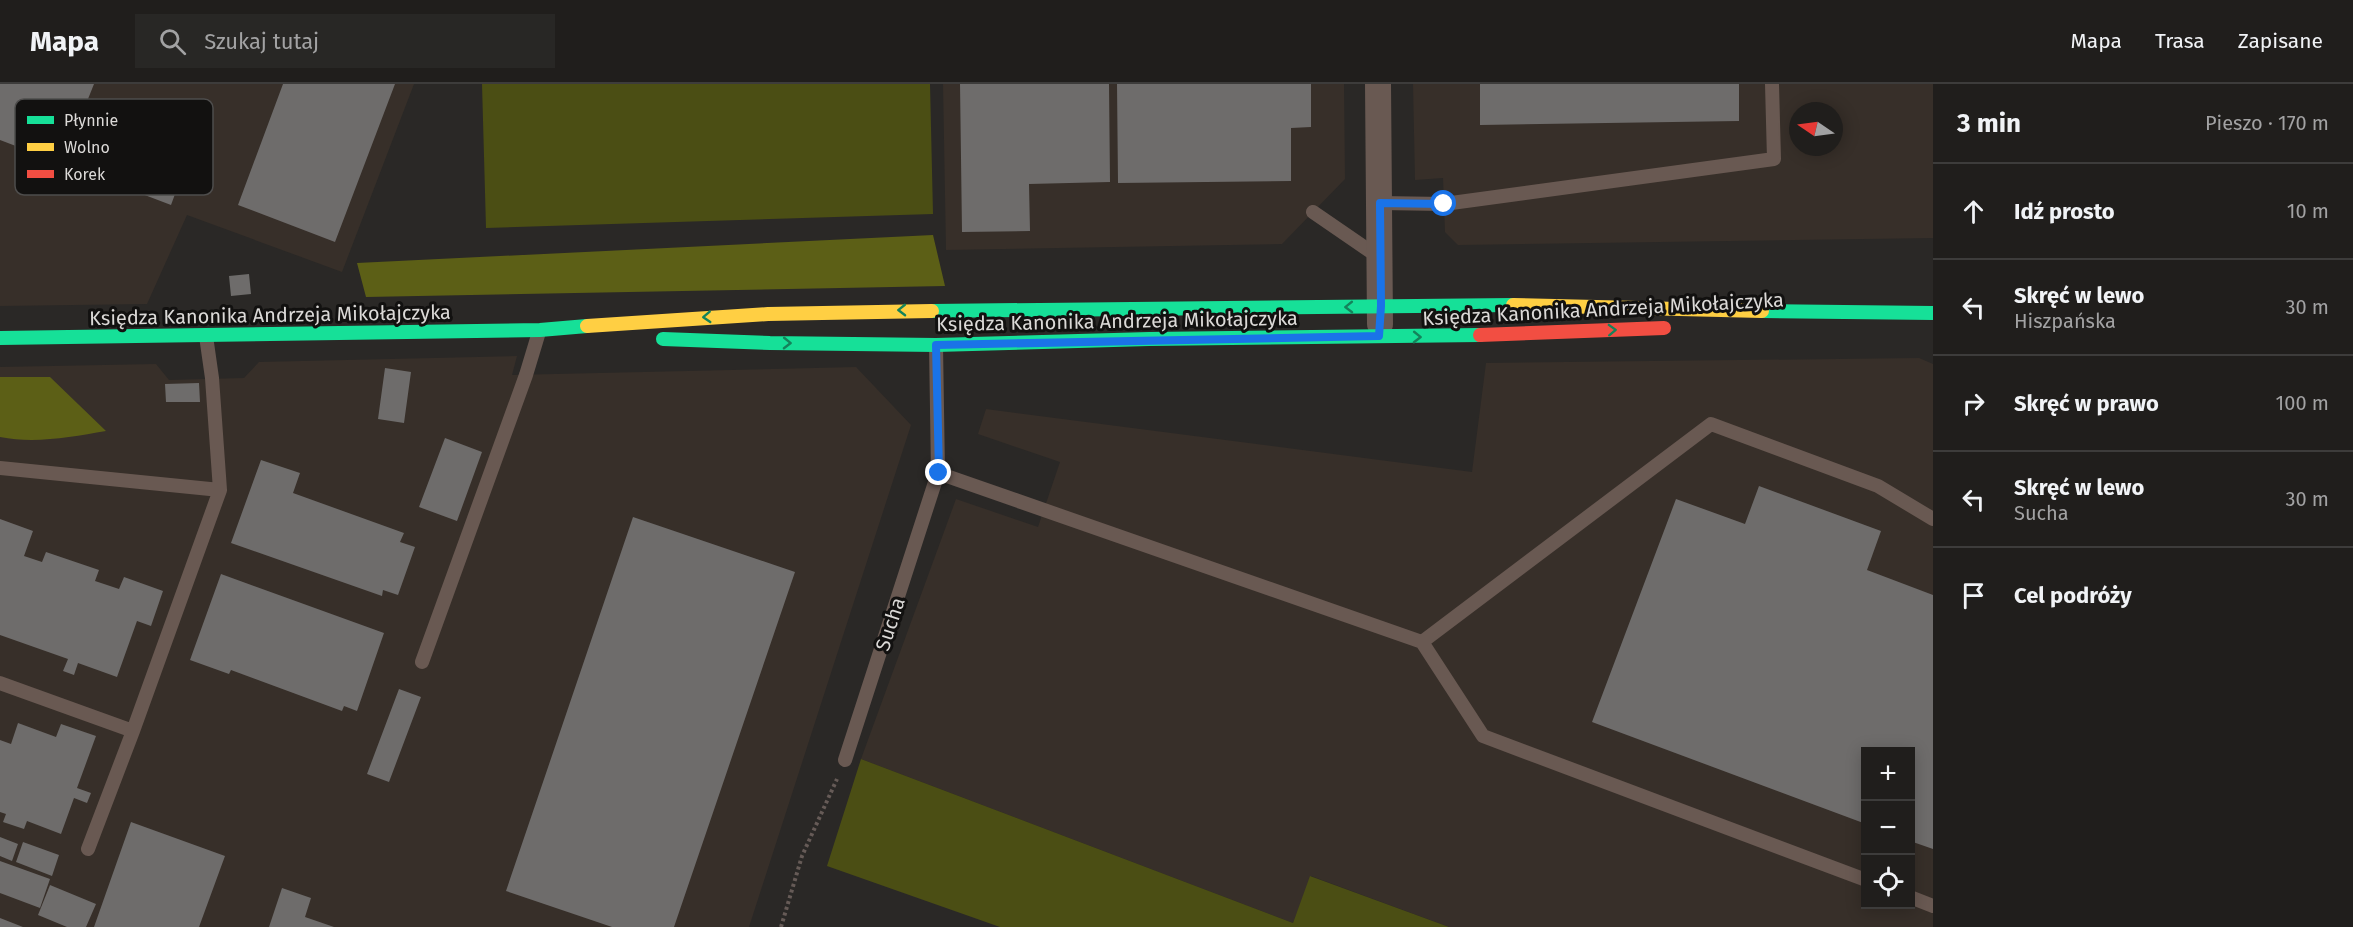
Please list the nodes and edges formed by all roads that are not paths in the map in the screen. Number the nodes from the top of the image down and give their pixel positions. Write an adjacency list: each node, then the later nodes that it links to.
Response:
1 (1378, 84): 3 (street)
2 (1772, 84): 3 (lane)
3 (1380, 203): 5 (street)
4 (1313, 212): 5 (lane)
5 (1380, 258): 6 (street)
6 (1381, 306): 7 (main road, Księdza Kanonika Andrzeja Mikołajczyka, one-way to 7); 9 (main road, Księdza Kanonika Andrzeja Mikołajczyka); 14 (street)
7 (936, 309): 12 (main road, Księdza Kanonika Andrzeja Mikołajczyka, one-way to 12); 18 (street, Sucha)
8 (1933, 312): 9 (main road, Księdza Kanonika Andrzeja Mikołajczyka)
9 (1911, 313): 10 (main road, Księdza Kanonika Andrzeja Mikołajczyka)
10 (1725, 324)
11 (1680, 327): 14 (main road, Księdza Kanonika Andrzeja Mikołajczyka, one-way to 11)
12 (540, 330): 13 (main road, Księdza Kanonika Andrzeja Mikołajczyka); 15 (main road, Księdza Kanonika Andrzeja Mikołajczyka); 24 (lane)
13 (206, 336): 16 (main road, Księdza Kanonika Andrzeja Mikołajczyka); 21 (lane)
14 (1379, 336): 18 (main road, Księdza Kanonika Andrzeja Mikołajczyka)
15 (627, 337)
16 (0, 338)
17 (651, 338): 18 (main road, Księdza Kanonika Andrzeja Mikołajczyka, one-way to 18)
18 (936, 345): 20 (lane, Sucha)
19 (0, 468): 21 (lane)
20 (939, 473): 23 (lane); 27 (lane, Sucha)
21 (220, 490): 26 (lane)
22 (1933, 519): 23 (lane)
23 (1422, 642): 29 (lane)
24 (422, 662)
25 (0, 683): 26 (lane)
26 (133, 731): 28 (lane)
27 (845, 760)
28 (87, 849)
29 (1861, 878)
30 (1915, 899): 31 (lane)
31 (1933, 906)

